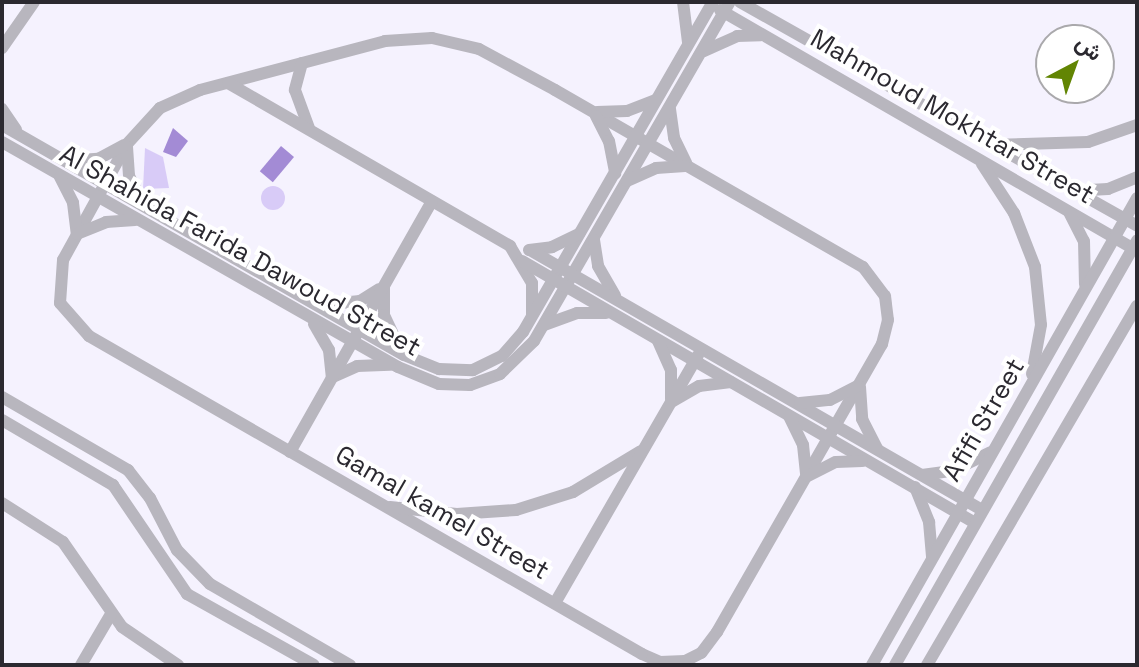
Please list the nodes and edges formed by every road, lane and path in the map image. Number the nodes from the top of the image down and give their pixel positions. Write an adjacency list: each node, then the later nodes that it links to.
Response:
1 (34, 2): 10 (street)
2 (683, 2): 9 (street)
3 (740, 2): 7 (street, Mahmoud Mokhtar Street)
4 (761, 2): 7 (street)
5 (711, 3): 6 (street, Mahmoud Mokhtar Street); 9 (street, Al Shahida Farida Dawoud Street)
6 (727, 7): 8 (street, Mahmoud Mokhtar Street); 11 (street, Al Shahida Farida Dawoud Street)
7 (771, 20): 25 (street, Mahmoud Mokhtar Street)
8 (764, 35): 11 (street); 27 (street, Mahmoud Mokhtar Street)
9 (688, 46): 14 (street, Al Shahida Farida Dawoud Street)
10 (2, 48)
11 (701, 53): 15 (street, Al Shahida Farida Dawoud Street)
12 (302, 63): 13 (street, Gamal kamel Street); 17 (street, Gamal kamel Street); 20 (street)
13 (228, 83): 20 (street); 23 (street, Gamal kamel Street)
14 (658, 99): 17 (street); 22 (street, Al Shahida Farida Dawoud Street)
15 (670, 106): 24 (street, Al Shahida Farida Dawoud Street); 29 (street)
16 (2, 109): 21 (street)
17 (594, 112): 22 (street, Gamal kamel Street); 30 (street)
18 (2, 125): 21 (street, Al Shahida Farida Dawoud Street)
19 (1137, 125): 25 (street)
20 (311, 131): 38 (street)
21 (21, 136): 28 (street, Al Shahida Farida Dawoud Street)
22 (636, 137): 24 (street, Gamal kamel Street); 30 (street, Al Shahida Farida Dawoud Street)
23 (127, 144): 28 (street); 34 (street, Gamal kamel Street); 39 (street)
24 (649, 144): 29 (street, Gamal kamel Street); 33 (street, Al Shahida Farida Dawoud Street)
25 (990, 145): 35 (street, Mahmoud Mokhtar Street)
26 (6, 146): 31 (street, Al Shahida Farida Dawoud Street)
27 (978, 158): 40 (street, Mahmoud Mokhtar Street); 69 (street)
28 (65, 161): 34 (street, Al Shahida Farida Dawoud Street)
29 (687, 166): 33 (street); 68 (street, Gamal kamel Street)
30 (615, 173): 44 (street, Al Shahida Farida Dawoud Street)
31 (58, 174): 36 (street, Al Shahida Farida Dawoud Street); 45 (street)
32 (1137, 177): 35 (street)
33 (627, 181): 47 (street, Al Shahida Farida Dawoud Street)
34 (105, 184): 36 (street, Gamal kamel Street); 39 (street, Al Shahida Farida Dawoud Street)
35 (1069, 190): 42 (street, Mahmoud Mokhtar Street)
36 (97, 197): 41 (street, Al Shahida Farida Dawoud Street); 45 (street, Gamal kamel Street)
37 (1137, 198): 42 (street, Afifi Street)
38 (432, 201): 49 (street); 51 (street)
39 (144, 206): 54 (street, Al Shahida Farida Dawoud Street)
40 (1069, 211): 46 (street, Mahmoud Mokhtar Street); 52 (street)
41 (138, 221): 45 (street); 57 (street, Al Shahida Farida Dawoud Street)
42 (1124, 221): 43 (street, Mahmoud Mokhtar Street); 46 (street, Afifi Street)
43 (1137, 226)
44 (582, 232): 49 (street); 50 (street, Al Shahida Farida Dawoud Street)
45 (77, 234): 80 (street, Gamal kamel Street)
46 (1115, 237): 48 (street, Mahmoud Mokhtar Street); 52 (street, Afifi Street)
47 (594, 238): 50 (street, Al Shahida Farida Dawoud Street); 53 (street)
48 (1135, 247): 88 (street, Afifi Street)
49 (526, 255): 50 (street); 58 (street)
50 (564, 277): 53 (street); 56 (street); 58 (street, Al Shahida Farida Dawoud Street); 59 (street, Al Shahida Farida Dawoud Street)
51 (385, 284): 54 (street); 60 (street); 64 (street)
52 (1083, 291): 69 (street, Afifi Street)
53 (619, 302): 63 (street)
54 (314, 303): 60 (street, Al Shahida Farida Dawoud Street)
55 (1137, 306): 100 (street)
56 (612, 314): 59 (street); 61 (street)
57 (306, 316): 62 (street, Al Shahida Farida Dawoud Street); 66 (street)
58 (532, 318): 64 (street, Al Shahida Farida Dawoud Street)
59 (544, 325): 64 (street, Al Shahida Farida Dawoud Street)
60 (359, 329): 62 (street); 64 (street, Al Shahida Farida Dawoud Street)
61 (658, 340): 65 (street); 71 (street)
62 (352, 342): 64 (street, Al Shahida Farida Dawoud Street); 66 (street)
63 (702, 349): 65 (street); 72 (street)
64 (401, 361): 66 (street)
65 (695, 362): 67 (street); 71 (street)
66 (332, 377): 80 (street)
67 (731, 382): 71 (street); 73 (street)
68 (860, 384): 72 (street); 75 (street, Gamal kamel Street); 78 (street)
69 (1029, 386): 79 (street, Afifi Street)
70 (2, 397): 97 (street)
71 (671, 403): 77 (street)
72 (795, 403): 75 (street)
73 (788, 415): 76 (street); 83 (street)
74 (2, 420): 96 (street)
75 (835, 426): 76 (street, Gamal kamel Street); 78 (street)
76 (828, 438): 81 (street); 83 (street, Gamal kamel Street)
77 (644, 450): 87 (street); 92 (street)
78 (877, 450): 82 (street)
79 (993, 450): 82 (street); 85 (street, Afifi Street)
80 (290, 452): 87 (street, Gamal kamel Street)
81 (869, 462): 83 (street); 84 (street)
82 (921, 475): 85 (street)
83 (806, 477): 92 (street, Gamal kamel Street)
84 (915, 487): 89 (street); 91 (street)
85 (964, 500): 88 (street); 89 (street, Afifi Street)
86 (2, 503): 93 (street)
87 (385, 506): 92 (street, Gamal kamel Street)
88 (982, 510): 90 (street, Afifi Street)
89 (957, 513): 90 (street); 91 (street, Afifi Street)
90 (975, 523): 99 (street, Afifi Street)
91 (932, 558): 98 (street, Afifi Street)
92 (555, 603)
93 (111, 614): 94 (street); 95 (street)
94 (81, 665)
95 (178, 665)
96 (314, 665)
97 (350, 665)
98 (872, 665)
99 (895, 665)
100 (927, 665)

